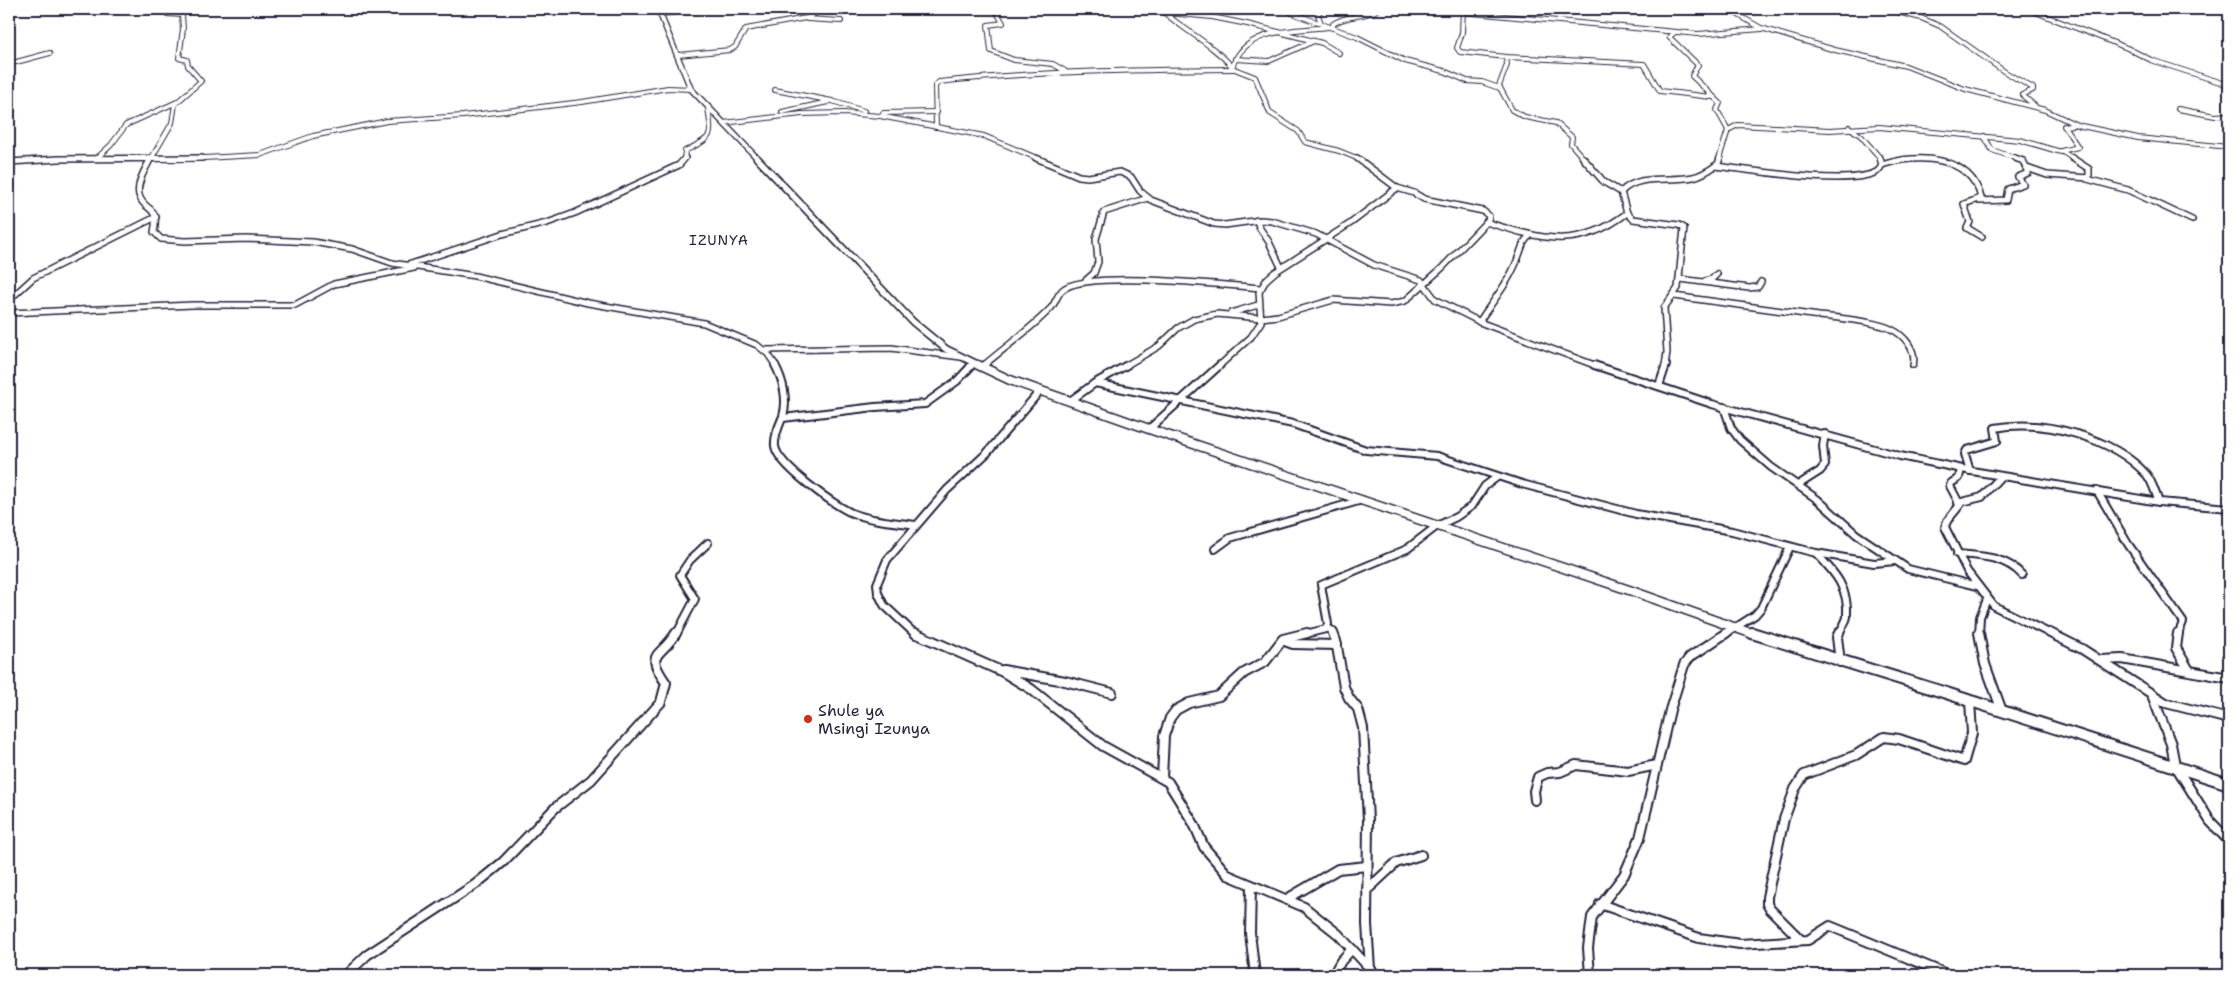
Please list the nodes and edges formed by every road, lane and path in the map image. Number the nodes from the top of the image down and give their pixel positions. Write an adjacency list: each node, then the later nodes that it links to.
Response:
1 (167, 9): 36 (street)
2 (711, 9): 13 (street)
3 (824, 9): 15 (street)
4 (995, 9): 30 (street)
5 (1158, 9): 14 (street)
6 (1287, 9): 17 (street)
7 (1321, 9): 17 (street)
8 (1379, 9): 18 (street)
9 (1728, 9): 19 (street)
10 (1886, 9): 39 (street)
11 (2028, 9): 31 (street)
12 (1463, 10): 21 (street); 26 (street)
13 (659, 11): 25 (street)
14 (1163, 12): 20 (street); 29 (street)
15 (800, 19): 16 (street); 25 (street)
16 (841, 20)
17 (1321, 23): 18 (street)
18 (1331, 28): 20 (street); 32 (street)
19 (1765, 29): 21 (street); 39 (street)
20 (1273, 31): 22 (street); 27 (street)
21 (1674, 33): 35 (street)
22 (1314, 41): 24 (street); 27 (street)
23 (50, 53): 28 (street)
24 (1339, 53)
25 (678, 55): 33 (street)
26 (1506, 57): 32 (street); 35 (street)
27 (1236, 59): 29 (street)
28 (9, 64)
29 (1233, 68): 30 (street); 59 (street)
30 (1065, 71): 41 (street)
31 (2229, 85)
32 (1499, 88): 60 (street)
33 (691, 89): 38 (street); 53 (street)
34 (776, 90): 37 (street)
35 (1715, 97): 48 (street)
36 (178, 101): 52 (street); 53 (street)
37 (832, 101): 41 (street); 42 (street)
38 (708, 106): 44 (street); 71 (street)
39 (2038, 108): 45 (street)
40 (2178, 109): 43 (street)
41 (937, 112): 46 (street)
42 (774, 114)
43 (2229, 114)
44 (723, 123): 46 (street); 89 (street)
45 (2077, 125): 50 (street); 51 (street)
46 (936, 127): 61 (street)
47 (1849, 127): 48 (street); 49 (street); 55 (street)
48 (1728, 130): 56 (street)
49 (1984, 136): 51 (street); 57 (street)
50 (2229, 147)
51 (2062, 152): 58 (street)
52 (96, 159): 53 (street); 54 (street)
53 (151, 159): 64 (street)
54 (9, 162)
55 (1882, 165): 56 (street); 62 (street)
56 (1715, 166): 60 (street)
57 (2027, 168): 58 (street); 62 (street)
58 (2087, 179): 66 (street)
59 (1397, 188): 67 (street); 70 (street)
60 (1621, 192): 63 (street)
61 (1148, 198): 65 (street); 76 (street)
62 (1979, 200): 69 (street)
63 (1627, 213): 68 (street); 75 (street)
64 (156, 217): 71 (street); 82 (street)
65 (1257, 220): 70 (street); 72 (street)
66 (2192, 220)
67 (1486, 222): 68 (street); 78 (street)
68 (1531, 235): 87 (street)
69 (1982, 236)
70 (1328, 239): 72 (street); 78 (street)
71 (404, 266): 73 (street)
72 (1280, 266): 80 (street)
73 (418, 268): 84 (street); 88 (street)
74 (1717, 274): 77 (street)
75 (1680, 279): 77 (street); 81 (street)
76 (1085, 281): 80 (street); 92 (street)
77 (1703, 281): 79 (street)
78 (1424, 282): 86 (street); 87 (street)
79 (1761, 282)
80 (1261, 288): 83 (street)
81 (1674, 296): 91 (street); 94 (street)
82 (9, 300)
83 (1258, 305): 85 (street); 86 (street)
84 (9, 313)
85 (1228, 315): 86 (street); 93 (street)
86 (1261, 318): 96 (street)
87 (1478, 322): 94 (street)
88 (765, 350): 89 (street); 99 (street)
89 (961, 357): 90 (street)
90 (973, 363): 92 (street); 99 (street)
91 (1914, 365)
92 (982, 367): 95 (street)
93 (1095, 383): 96 (street); 97 (street)
94 (1659, 386): 98 (street)
95 (1040, 391): 97 (street); 112 (street)
96 (1181, 400): 100 (street); 105 (street)
97 (1070, 401): 100 (street)
98 (1724, 407): 101 (street); 106 (street)
99 (783, 418): 112 (street)
100 (1149, 429): 108 (street)
101 (1825, 434): 102 (street); 106 (street)
102 (1961, 469): 103 (street); 110 (street)
103 (1970, 471): 104 (street); 109 (street)
104 (2001, 476): 107 (street); 110 (street)
105 (1497, 477): 113 (street); 115 (street)
106 (1798, 484): 119 (street)
107 (2097, 491): 109 (street); 130 (street)
108 (1363, 500): 113 (street); 116 (street)
109 (2159, 502): 111 (street)
110 (1958, 503): 118 (street)
111 (2229, 508)
112 (916, 526): 129 (street)
113 (1437, 526): 123 (street); 124 (street)
114 (708, 544): 152 (street)
115 (1790, 547): 117 (street); 124 (street)
116 (1215, 549)
117 (1816, 554): 119 (street); 128 (street)
118 (1957, 554): 120 (street); 121 (street)
119 (1895, 561): 121 (street)
120 (2022, 575)
121 (1977, 586): 122 (street)
122 (1987, 599): 127 (street); 135 (street)
123 (1327, 628): 125 (street); 126 (street)
124 (1734, 628): 128 (street); 137 (street)
125 (1282, 640): 126 (street); 139 (street)
126 (1337, 645): 144 (street)
127 (2101, 660): 130 (street); 133 (street)
128 (1840, 662): 134 (street)
129 (999, 670): 132 (street); 139 (street)
130 (2189, 670): 131 (street)
131 (2229, 678)
132 (1112, 694)
133 (2152, 695): 136 (street); 138 (street)
134 (1970, 701): 135 (street); 149 (street)
135 (2002, 711): 138 (street)
136 (2229, 719)
137 (1657, 765): 141 (street); 148 (street)
138 (2175, 765): 140 (street); 142 (street)
139 (1162, 778): 145 (street)
140 (2229, 784)
141 (1535, 800)
142 (2229, 841)
143 (1421, 855): 146 (street)
144 (1367, 866): 146 (street); 147 (street)
145 (1251, 886): 147 (street); 153 (street)
146 (1367, 890): 151 (street)
147 (1287, 899): 150 (street)
148 (1600, 904): 149 (street); 155 (street)
149 (1801, 940): 156 (street)
150 (1352, 949): 151 (street); 154 (street)
151 (1373, 972)
152 (346, 975)
153 (1255, 975)
154 (1333, 975)
155 (1590, 975)
156 (1949, 975)

